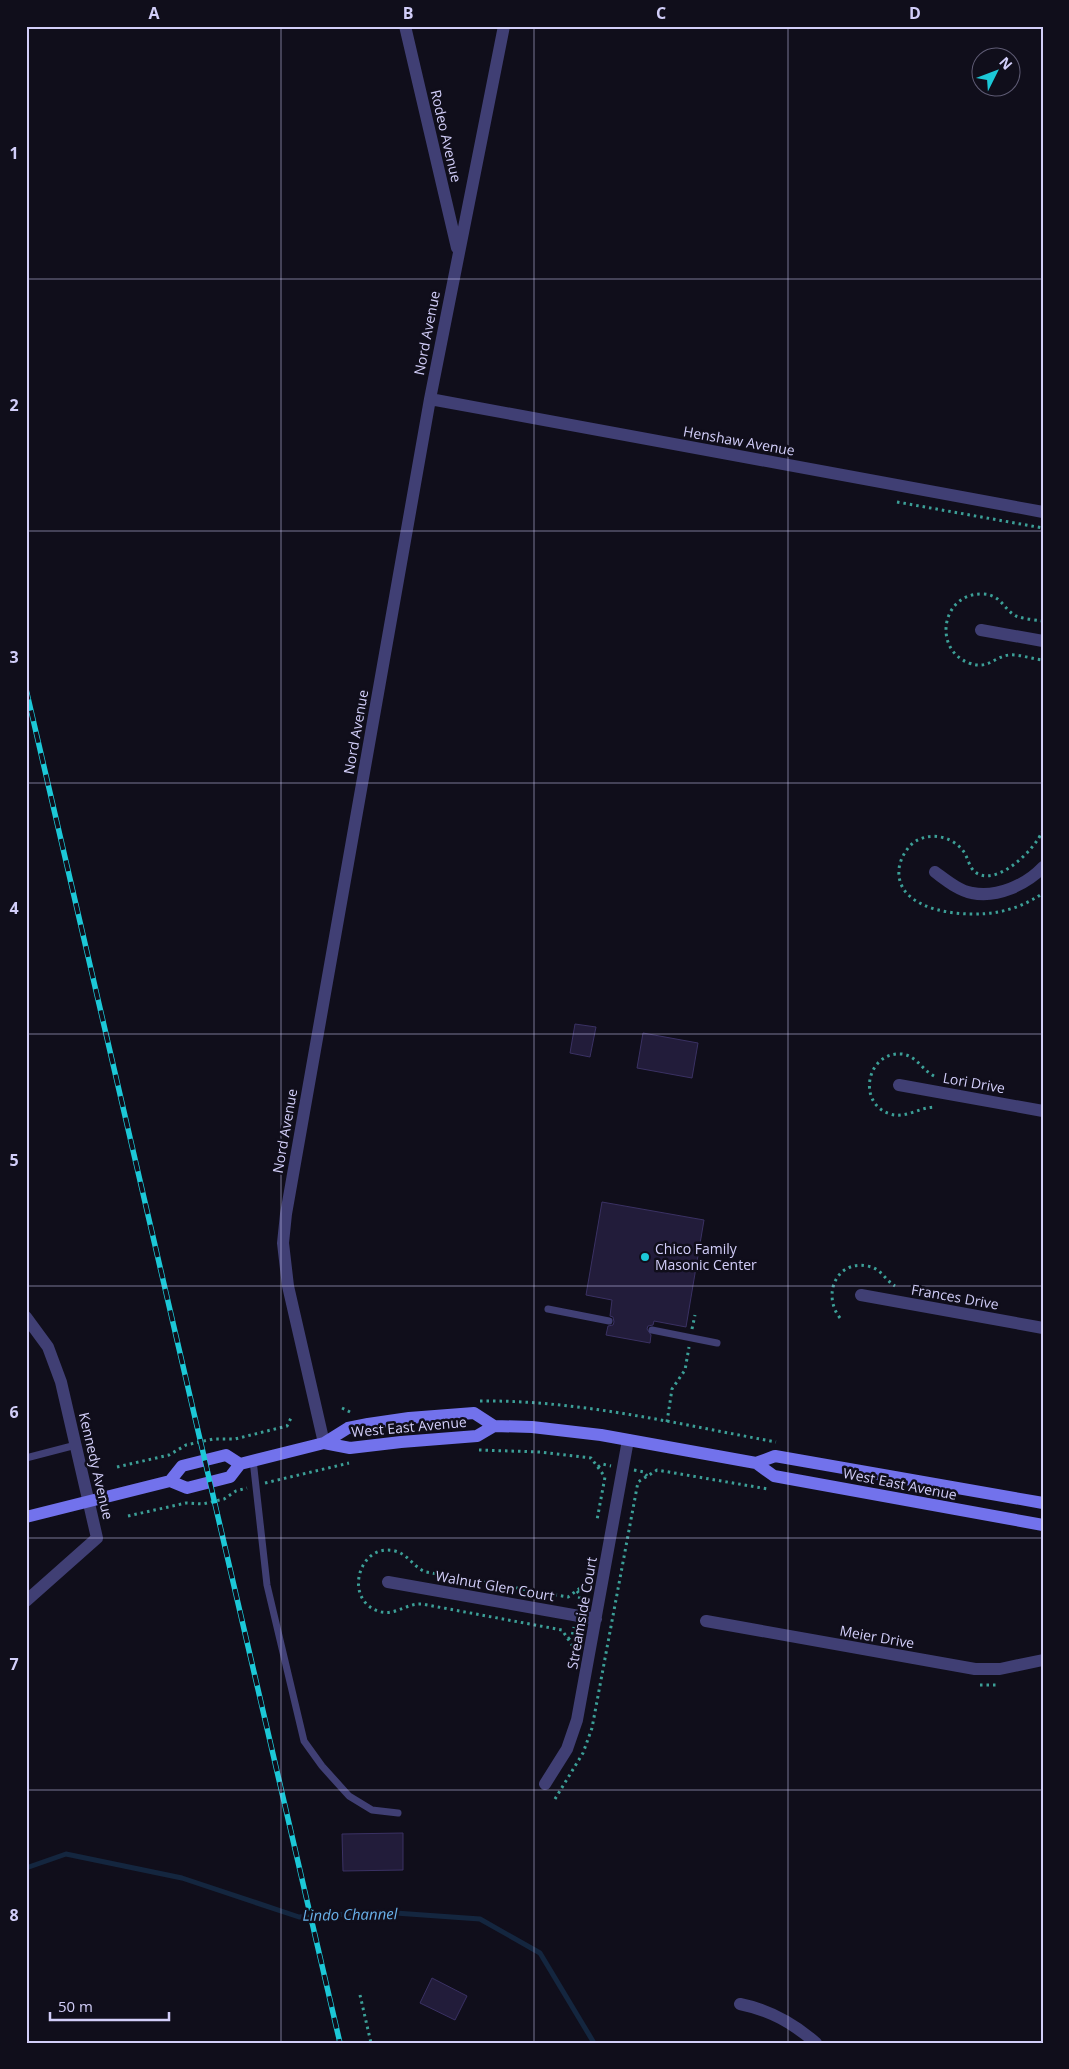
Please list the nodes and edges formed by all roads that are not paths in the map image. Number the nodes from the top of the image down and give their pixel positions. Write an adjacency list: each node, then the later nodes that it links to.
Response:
1 (405, 26): 3 (street, Rodeo Avenue)
2 (504, 26): 3 (street, Nord Avenue)
3 (458, 253): 4 (street, Nord Avenue)
4 (430, 399): 5 (street, Henshaw Avenue); 21 (street, Nord Avenue)
5 (1043, 512)
6 (981, 630): 7 (street)
7 (1043, 640)
8 (1043, 867): 9 (street)
9 (935, 872)
10 (899, 1085): 11 (street, Lori Drive)
11 (1043, 1111)
12 (861, 1295): 16 (street, Frances Drive)
13 (548, 1309): 15 (lane)
14 (26, 1317): 22 (street, Kennedy Avenue)
15 (609, 1321)
16 (1043, 1328)
17 (652, 1330): 18 (lane)
18 (717, 1343)
19 (494, 1426): 20 (main road, West East Avenue); 21 (main road, West East Avenue); 21 (main road, West East Avenue)
20 (628, 1440): 25 (main road, West East Avenue); 34 (street, Streamside Court)
21 (324, 1443): 24 (main road, West East Avenue)
22 (76, 1445): 23 (lane); 28 (street, Kennedy Avenue)
23 (26, 1458)
24 (253, 1460): 26 (main road, West East Avenue); 38 (lane)
25 (756, 1463): 29 (main road, West East Avenue); 31 (main road, West East Avenue)
26 (240, 1464): 27 (main road, West East Avenue); 27 (main road, West East Avenue)
27 (170, 1481): 28 (main road, West East Avenue)
28 (90, 1502): 30 (main road, West East Avenue); 33 (street, Kennedy Avenue)
29 (1043, 1503)
30 (26, 1517)
31 (1043, 1525)
32 (388, 1582): 34 (street, Walnut Glen Court)
33 (26, 1601)
34 (596, 1619): 37 (street, Streamside Court)
35 (706, 1621): 36 (street, Meier Drive)
36 (1043, 1660)
37 (545, 1784)
38 (398, 1813)
39 (740, 2004): 40 (street)
40 (816, 2043)

